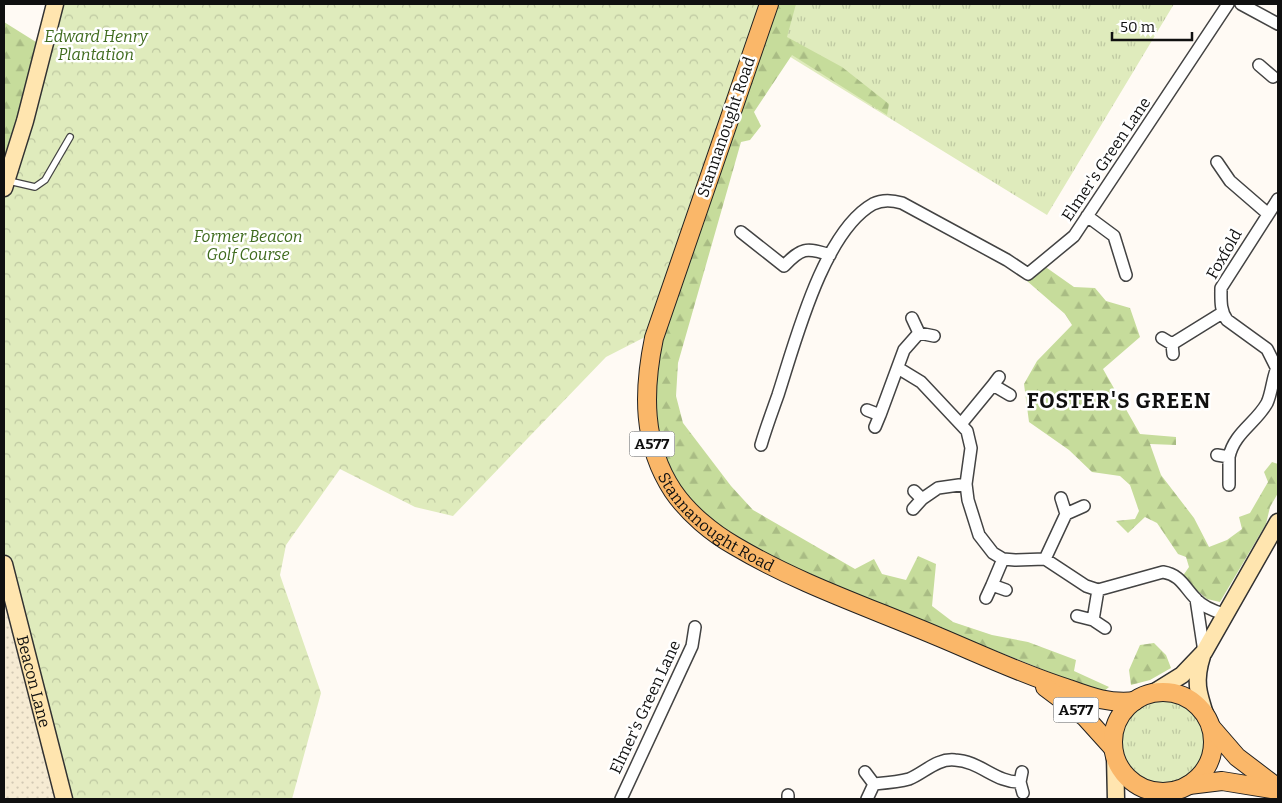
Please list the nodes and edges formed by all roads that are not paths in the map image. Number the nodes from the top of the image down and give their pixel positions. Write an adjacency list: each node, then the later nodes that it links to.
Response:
1 (55, 4): 10 (street)
2 (769, 4): 51 (main road, Stannanought Road / A577)
3 (1228, 4): 13 (street, Elmer's Green Lane)
4 (1241, 4): 5 (street)
5 (1278, 24)
6 (1259, 66): 7 (street)
7 (1276, 76)
8 (70, 137): 10 (lane)
9 (1217, 162): 12 (street)
10 (5, 185)
11 (1278, 199): 12 (street, Foxfold)
12 (1267, 213): 17 (street, Foxfold)
13 (1088, 216): 15 (street, Elmer's Green Lane); 16 (street)
14 (741, 232): 15 (street)
15 (830, 256): 29 (street, Elmer's Green Lane)
16 (1126, 275)
17 (1222, 313): 21 (street); 22 (street)
18 (912, 318): 19 (street)
19 (919, 332): 20 (street); 23 (street)
20 (934, 336)
21 (1169, 345)
22 (1277, 367): 31 (street)
23 (898, 368): 26 (street); 27 (street)
24 (1010, 394): 27 (street)
25 (867, 410): 26 (street)
26 (880, 415): 28 (street)
27 (961, 424): 30 (street)
28 (876, 427)
29 (761, 445)
30 (966, 484): 34 (street); 37 (street)
31 (1230, 485)
32 (1061, 498): 35 (street)
33 (1084, 506): 35 (street)
34 (913, 509)
35 (1066, 514): 38 (street)
36 (1278, 522): 45 (street)
37 (1003, 559): 38 (street); 40 (street)
38 (1045, 560): 42 (street)
39 (4, 564): 61 (street, Beacon Lane)
40 (992, 585): 41 (street); 43 (street)
41 (1006, 590)
42 (1098, 590): 44 (street); 47 (street)
43 (986, 598)
44 (1196, 599): 45 (street); 50 (street)
45 (1224, 614): 50 (street)
46 (1077, 616): 47 (street)
47 (1092, 620): 49 (street)
48 (696, 627): 62 (street, Elmer's Green Lane)
49 (1105, 628)
50 (1204, 652): 52 (street); 54 (street)
51 (1032, 678): 53 (main road, Stannanought Road / A577); 55 (main road, Stannanought Road / A577)
52 (1153, 693): 53 (main road, A577); 54 (main road, A577)
53 (1134, 701): 55 (main road, A577)
54 (1208, 722): 59 (main road); 60 (main road, A577)
55 (1114, 752): 59 (main road, A577); 64 (street)
56 (865, 772): 58 (street)
57 (1022, 782): 58 (street)
58 (874, 784): 63 (street)
59 (1184, 787): 60 (main road, A577); 65 (street)
60 (1278, 789)
61 (64, 799)
62 (621, 799)
63 (867, 799)
64 (1116, 799)
65 (1159, 799)

